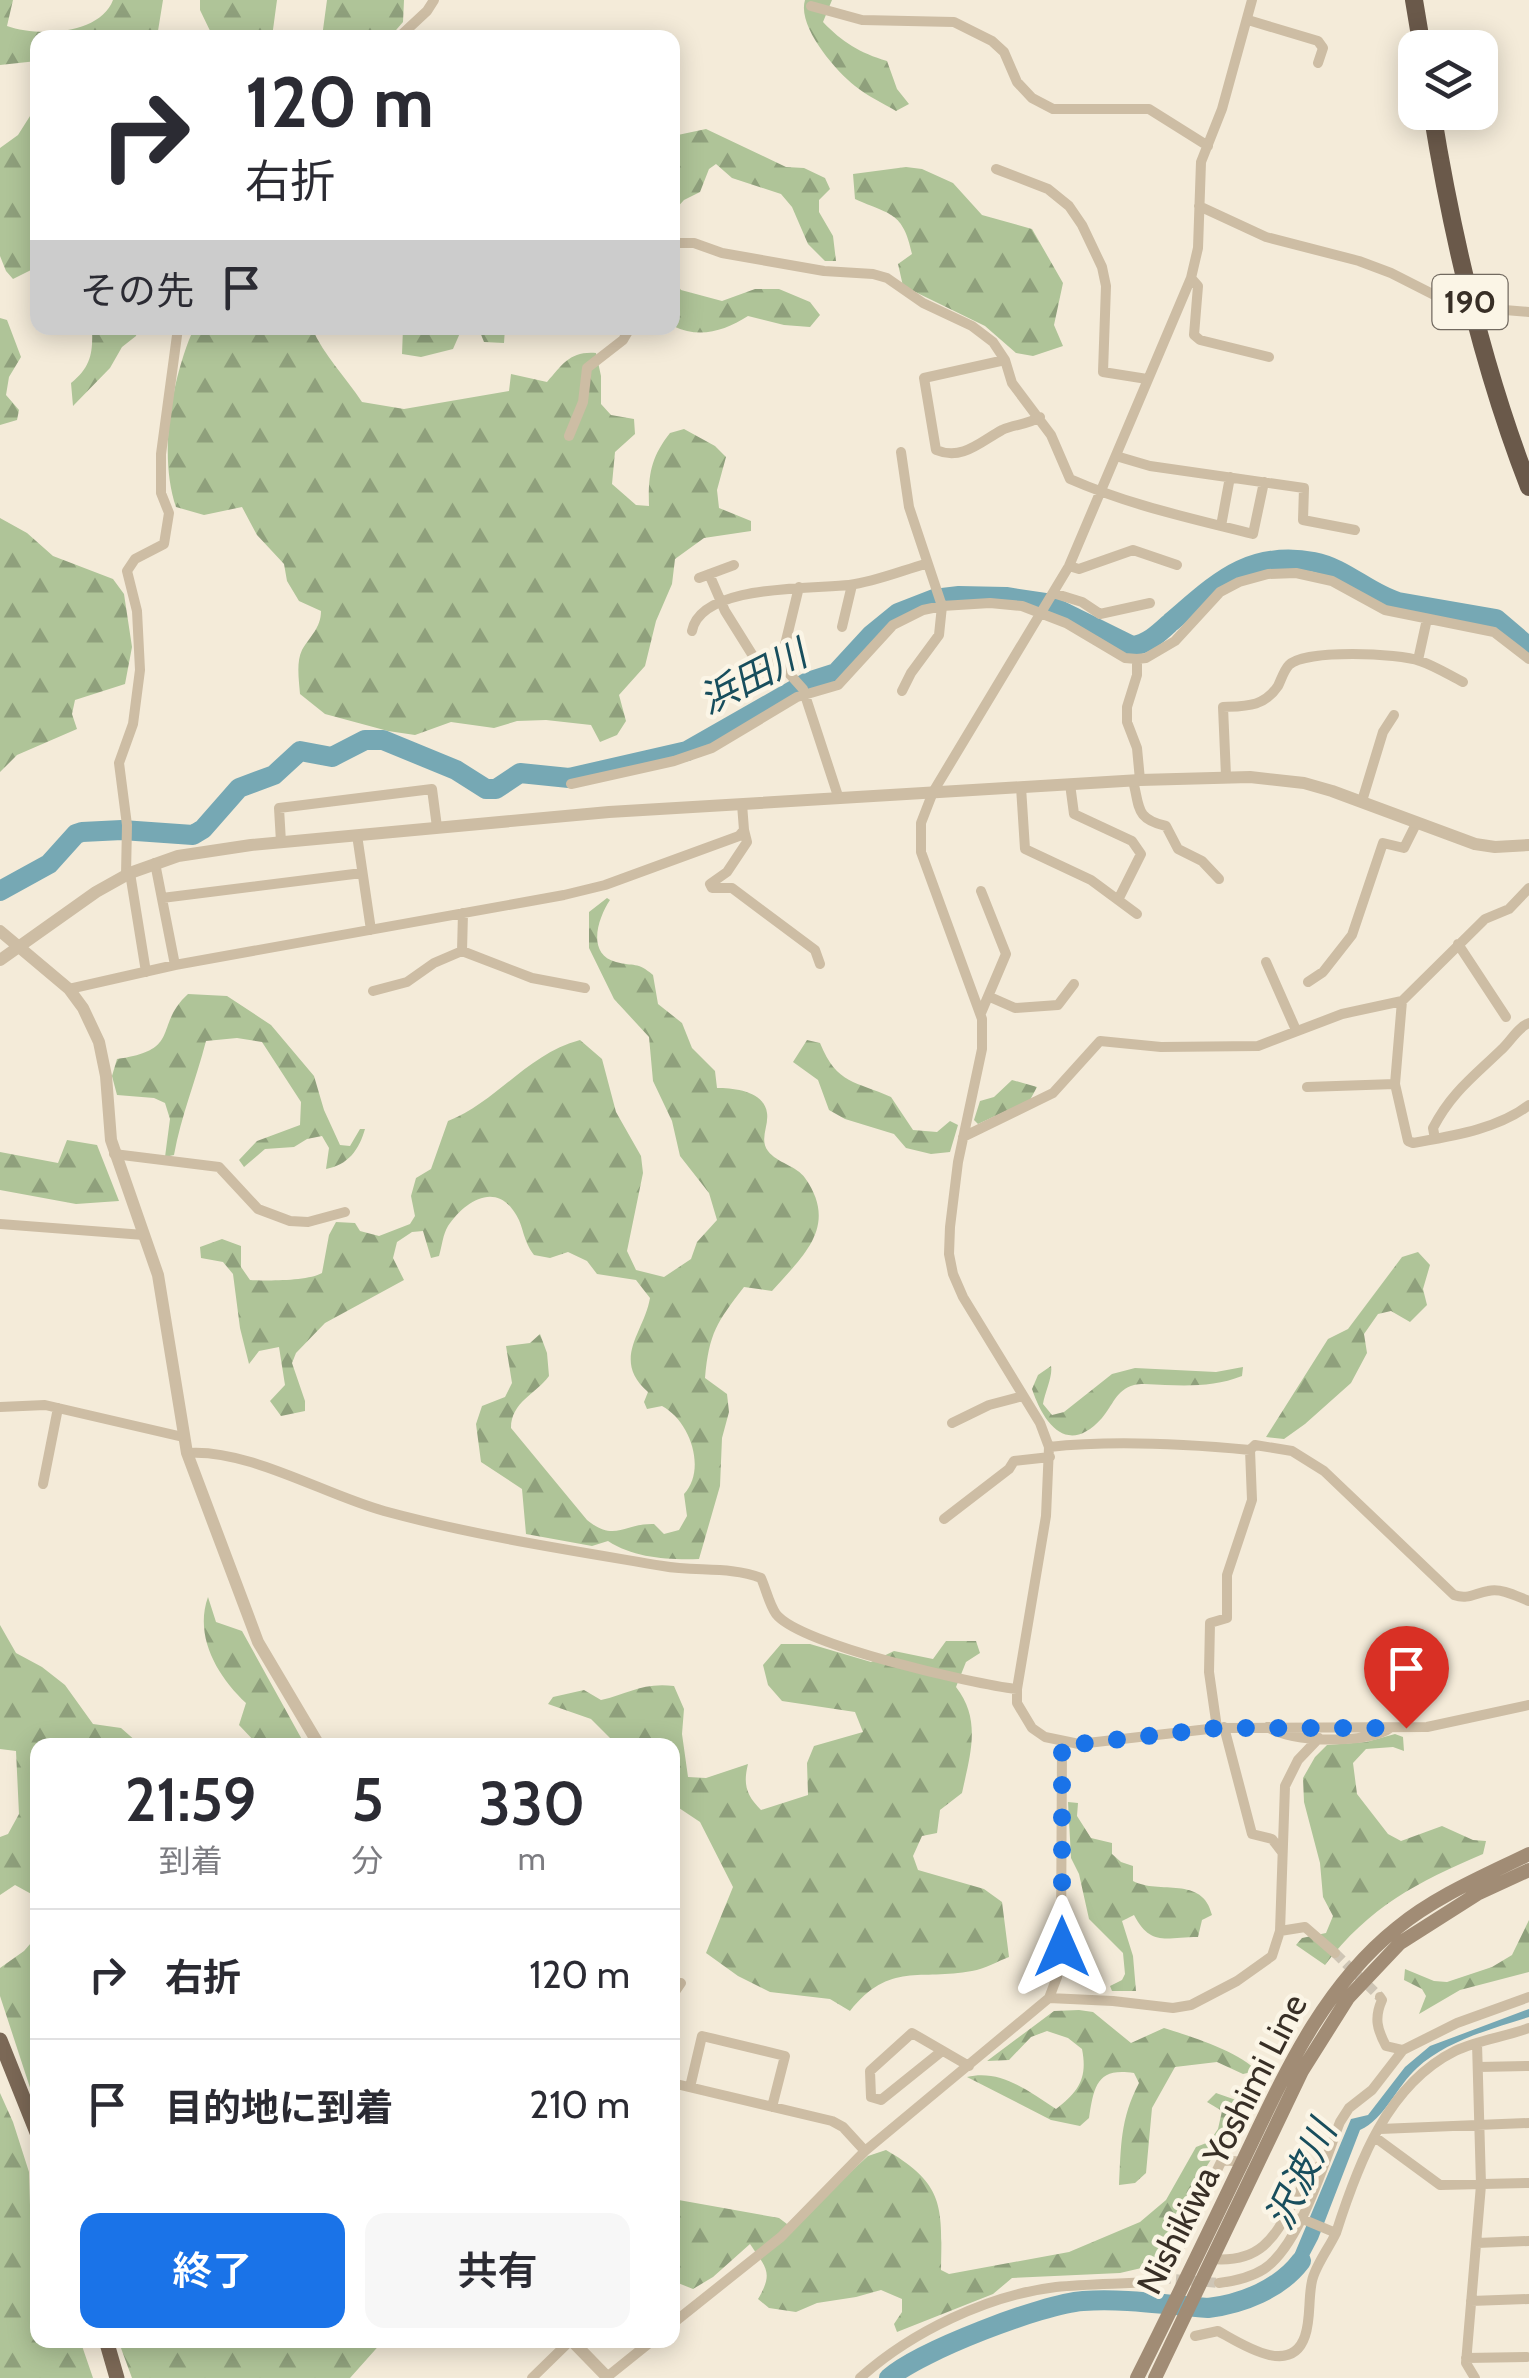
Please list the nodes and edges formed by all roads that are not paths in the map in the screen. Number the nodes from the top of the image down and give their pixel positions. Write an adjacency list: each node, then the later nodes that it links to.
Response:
1 (434, 0): 6 (street)
2 (1252, 0): 5 (street)
3 (1414, 0): 7 (highway)
4 (812, 6): 10 (street)
5 (1248, 20): 8 (street); 10 (street)
6 (407, 30)
7 (1419, 30)
8 (1318, 64)
9 (1435, 130): 15 (highway, 190)
10 (1208, 146): 12 (street)
11 (996, 168): 21 (street)
12 (1199, 206): 14 (street); 15 (street)
13 (680, 243): 20 (street)
14 (1191, 278): 19 (street); 21 (street)
15 (1472, 308): 16 (street); 28 (highway, 190)
16 (1529, 312)
17 (177, 335): 71 (street)
18 (626, 335): 23 (street)
19 (1269, 357)
20 (1005, 360): 22 (street); 22 (street)
21 (1147, 379): 25 (street)
22 (1040, 417): 29 (street)
23 (569, 436)
24 (901, 452): 32 (street)
25 (1116, 456): 26 (street); 29 (street)
26 (1230, 477): 27 (street); 30 (street)
27 (1264, 482): 30 (street); 31 (street)
28 (1529, 487)
29 (1100, 492): 30 (street); 35 (street)
30 (1222, 526)
31 (1355, 530)
32 (926, 564): 36 (street); 39 (street)
33 (734, 565): 40 (street)
34 (1177, 565): 35 (street)
35 (1069, 566): 38 (street)
36 (852, 584): 37 (street); 44 (street)
37 (799, 587): 40 (street); 48 (street)
38 (1052, 595): 41 (street); 42 (street)
39 (941, 600): 42 (street); 51 (street); 52 (street)
40 (722, 602): 45 (street); 48 (street)
41 (1150, 603)
42 (1042, 613): 46 (street); 59 (street)
43 (1427, 619): 46 (street); 47 (street); 49 (street)
44 (842, 626)
45 (692, 631)
46 (1137, 659): 55 (street)
47 (1529, 659)
48 (777, 660): 51 (street)
49 (1418, 660): 50 (street); 54 (street)
50 (1463, 682)
51 (802, 689): 56 (street); 60 (street)
52 (902, 691)
53 (1394, 715): 61 (street)
54 (1226, 776): 55 (street); 61 (street)
55 (1137, 781): 57 (street); 72 (street)
56 (571, 784)
57 (1070, 784): 58 (street); 76 (street)
58 (1020, 787): 59 (street); 76 (street)
59 (934, 792): 60 (street); 96 (street)
60 (839, 798): 62 (street)
61 (1362, 801): 63 (street)
62 (742, 804): 64 (street); 65 (street)
63 (1417, 822): 68 (street); 89 (street)
64 (437, 827): 66 (street); 67 (street)
65 (744, 830): 77 (street); 86 (street)
66 (356, 835): 67 (street); 70 (street)
67 (281, 842): 69 (street)
68 (1529, 845)
69 (155, 863): 71 (street); 75 (street)
70 (362, 873): 75 (street); 79 (street)
71 (128, 874): 82 (street); 88 (street)
72 (1218, 879)
73 (1529, 888): 81 (street)
74 (982, 892): 94 (street)
75 (162, 898): 87 (street)
76 (1118, 898): 78 (street)
77 (463, 913): 79 (street); 83 (street)
78 (1137, 914)
79 (370, 930): 87 (street)
80 (0, 931): 82 (street)
81 (1458, 944): 95 (street); 97 (street)
82 (20, 946): 84 (street); 91 (street)
83 (462, 951): 92 (street); 93 (street)
84 (0, 960)
85 (1266, 962): 99 (street)
86 (820, 964)
87 (175, 965): 88 (street)
88 (146, 972): 91 (street)
89 (1308, 982)
90 (1074, 984): 94 (street)
91 (70, 988): 105 (street)
92 (585, 988)
93 (373, 991)
94 (990, 997): 96 (street)
95 (1402, 1000): 99 (street); 100 (street)
96 (981, 1014): 103 (street)
97 (1506, 1016)
98 (1529, 1023): 104 (street)
99 (1296, 1030): 103 (street)
100 (1395, 1084): 101 (street); 104 (street)
101 (1307, 1087)
102 (1529, 1104): 104 (street)
103 (964, 1138): 109 (street)
104 (1435, 1139)
105 (114, 1154): 106 (street); 108 (street)
106 (345, 1212)
107 (0, 1224): 108 (street)
108 (144, 1236): 113 (street)
109 (1024, 1396): 112 (street); 115 (street)
110 (0, 1407): 111 (street)
111 (58, 1408): 113 (street); 117 (street)
112 (952, 1423)
113 (183, 1436): 116 (street)
114 (1250, 1450): 115 (street); 119 (street); 123 (street)
115 (1050, 1452): 118 (street); 120 (street)
116 (188, 1453): 120 (street); 125 (street)
117 (44, 1484)
118 (944, 1519)
119 (1529, 1602)
120 (1017, 1689): 127 (street)
121 (1529, 1705): 124 (street)
122 (1267, 1726): 123 (street); 124 (street); 126 (street)
123 (1220, 1727): 127 (street); 128 (street)
124 (1391, 1727): 126 (street)
125 (315, 1738)
126 (1319, 1738): 128 (street)
127 (1062, 1743): 135 (street)
128 (1282, 1852): 131 (street)
129 (1529, 1854): 152 (main road, Nishikiwa Yoshimi Line)
130 (1529, 1870): 160 (main road, Nishikiwa Yoshimi Line)
131 (1280, 1931): 132 (street); 135 (street)
132 (1336, 1953)
133 (1380, 1997): 139 (street)
134 (1529, 1997): 139 (street)
135 (1049, 1998): 141 (street)
136 (1529, 2028): 138 (street)
137 (0, 2040): 147 (main road)
138 (1477, 2043): 143 (street); 150 (street)
139 (1403, 2050): 153 (street)
140 (942, 2051): 140 (street); 141 (street)
141 (968, 2066): 151 (street)
142 (1529, 2066): 143 (street)
143 (1479, 2067): 149 (street)
144 (680, 2085): 145 (street)
145 (690, 2088): 146 (street); 146 (street)
146 (772, 2107): 151 (street)
147 (30, 2115)
148 (1529, 2123): 149 (street)
149 (1480, 2124): 150 (street); 155 (street)
150 (1378, 2134): 155 (street); 157 (street)
151 (866, 2151): 165 (street)
152 (1243, 2162): 162 (main road, Nishikiwa Yoshimi Line); 177 (street)
153 (1323, 2164): 156 (street); 160 (street)
154 (1529, 2183): 155 (street)
155 (1481, 2185): 159 (street)
156 (1302, 2219): 157 (street); 161 (street)
157 (1334, 2232): 167 (street)
158 (1529, 2241): 159 (street)
159 (1477, 2243): 164 (street)
160 (1212, 2259): 162 (main road, Nishikiwa Yoshimi Line)
161 (1219, 2283)
162 (1188, 2291): 166 (main road, Nishikiwa Yoshimi Line)
163 (1529, 2299): 164 (street)
164 (1471, 2300): 172 (street)
165 (680, 2318)
166 (1172, 2324): 178 (main road, Nishikiwa Yoshimi Line); 179 (main road, Nishikiwa Yoshimi Line)
167 (1194, 2336)
168 (109, 2348): 174 (main road)
169 (564, 2348): 175 (street)
170 (580, 2348): 176 (street)
171 (644, 2348): 176 (street)
172 (1466, 2358): 173 (street); 180 (street)
173 (1527, 2358)
174 (118, 2378)
175 (532, 2378)
176 (608, 2378)
177 (860, 2378)
178 (1137, 2378)
179 (1155, 2378)
180 (1475, 2378)

